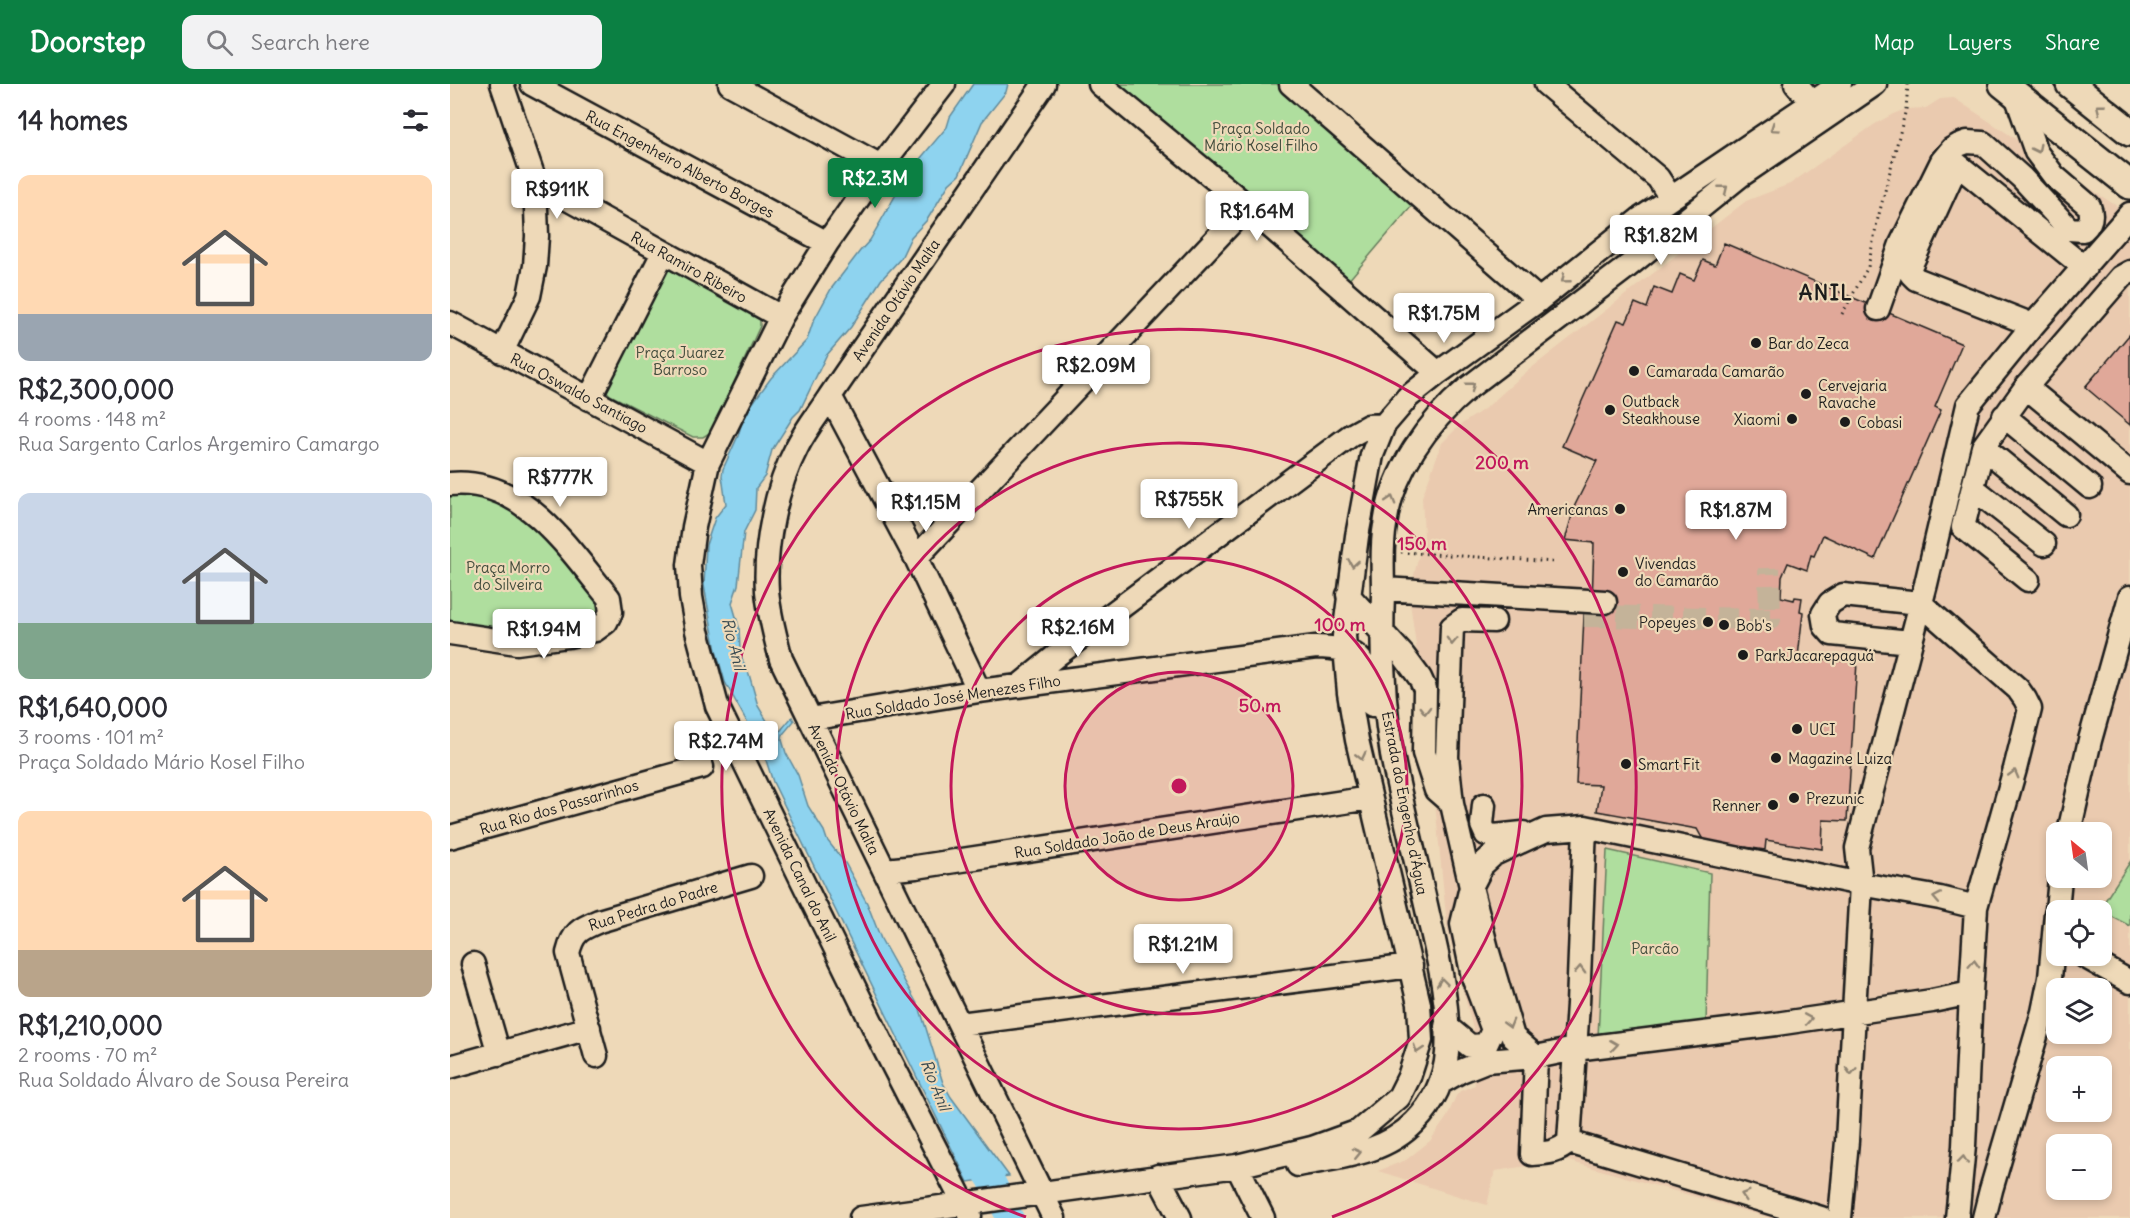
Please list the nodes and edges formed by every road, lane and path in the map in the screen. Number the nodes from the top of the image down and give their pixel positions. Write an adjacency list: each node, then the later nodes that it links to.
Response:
1 (502, 84): 19 (street)
2 (532, 84): 24 (street, Rua Engenheiro Alberto Borges)
3 (730, 84): 18 (street)
4 (1044, 84): 37 (street, Avenida Otávio Malta)
5 (1100, 84): 22 (street)
6 (1291, 84): 28 (street)
7 (1546, 84): 21 (street)
8 (1796, 84): 15 (street)
9 (1840, 84): 15 (street, Estrada do Engenho d'Água)
10 (1875, 84): 49 (street, Estrada do Engenho d'Água, one-way to 10)
11 (1908, 84): 30 (path)
12 (2070, 84): 16 (main road, one-way to 12)
13 (938, 86): 18 (street, Avenida Canal do Anil)
14 (2009, 89): 17 (street, one-way to 17); 20 (main road)
15 (1812, 102): 21 (street, Estrada do Engenho d'Água, one-way to 21)
16 (2130, 132)
17 (1952, 159): 26 (street); 29 (street); 33 (street)
18 (881, 165): 24 (street, Avenida Canal do Anil)
19 (535, 181): 25 (street, Rua Ramiro Ribeiro); 34 (street)
20 (2130, 184)
21 (1671, 198): 28 (street, Estrada do Engenho d'Água, one-way to 28)
22 (1247, 206): 35 (street); 50 (street)
23 (2130, 214): 26 (street)
24 (827, 243): 31 (street, Avenida Canal do Anil)
25 (663, 253): 31 (street, Rua Ramiro Ribeiro); 38 (street)
26 (2085, 268): 33 (street)
27 (2130, 272): 36 (street)
28 (1539, 300): 35 (street, Estrada do Engenho d'Água)
29 (1878, 309)
30 (1842, 314)
31 (781, 317): 42 (street, Avenida Canal do Anil)
32 (450, 323): 34 (street, Rua Oswaldo Santiago)
33 (2033, 325): 57 (street)
34 (502, 352): 38 (street, Rua Oswaldo Santiago)
35 (1438, 372): 40 (street, Estrada do Engenho d'Água)
36 (2026, 387): 39 (street); 43 (street)
37 (830, 396): 50 (street); 67 (street, Avenida Otávio Malta)
38 (589, 399): 42 (street, Rua Oswaldo Santiago)
39 (2004, 416): 41 (street); 45 (street)
40 (1384, 425): 54 (street, Estrada do Engenho d'Água, one-way to 54); 64 (street)
41 (1983, 447): 46 (street); 47 (street)
42 (708, 463): 102 (street, Avenida Canal do Anil)
43 (2130, 473)
44 (450, 484): 59 (street)
45 (2090, 487)
46 (1973, 488): 48 (street); 52 (street)
47 (2066, 516)
48 (2044, 544)
49 (1384, 552): 51 (path); 53 (street, Estrada do Engenho d'Água)
50 (916, 558): 65 (street)
51 (1555, 562)
52 (2028, 580)
53 (1383, 589): 56 (street); 60 (street, Estrada do Engenho d'Água)
54 (1348, 595): 60 (street); 62 (street, Estrada do Engenho d'Água)
55 (2130, 597): 72 (street)
56 (1605, 602)
57 (1920, 603): 61 (street); 61 (street); 81 (street, one-way to 57)
58 (1494, 621): 70 (street, one-way to 70)
59 (450, 633)
60 (1383, 634): 63 (street); 66 (street, Estrada do Engenho d'Água)
61 (1910, 642): 79 (street)
62 (1346, 651): 64 (street, Rua Soldado José Menezes Filho); 69 (street, Estrada do Engenho d'Água, one-way to 69); 73 (street)
63 (1420, 678): 66 (street); 70 (street, one-way to 70)
64 (1018, 686): 65 (street, Rua Soldado José Menezes Filho)
65 (979, 691): 67 (street, Rua Soldado José Menezes Filho)
66 (1384, 694): 73 (street, Estrada do Engenho d'Água)
67 (810, 719): 77 (street, Avenida Otávio Malta)
68 (702, 767): 76 (street, Rua Rio dos Passarinhos)
69 (1370, 798): 77 (street, Rua Soldado João de Deus Araújo); 83 (street, Estrada do Engenho d'Água)
70 (1452, 804): 80 (street)
71 (1484, 805): 75 (street)
72 (2071, 822)
73 (1408, 823): 90 (street, Estrada do Engenho d'Água, one-way to 73)
74 (1585, 827): 75 (street); 79 (street); 92 (street, one-way to 74)
75 (1545, 830): 80 (street)
76 (450, 837)
77 (884, 870): 89 (street, Avenida Otávio Malta)
78 (751, 876): 91 (street, Rua Pedra do Padre)
79 (1861, 884): 81 (street, one-way to 79); 88 (street)
80 (1471, 887): 90 (street); 95 (street, one-way to 95)
81 (1976, 907): 87 (street, one-way to 81)
82 (473, 964): 93 (street)
83 (1411, 966): 89 (street); 99 (street, Estrada do Engenho d'Água, one-way to 99)
84 (2051, 966): 110 (street)
85 (2102, 966): 86 (street)
86 (2130, 982)
87 (1971, 993): 88 (street); 109 (street, one-way to 87)
88 (1854, 1012): 92 (street, one-way to 88); 108 (street, one-way to 108)
89 (960, 1024): 101 (street, Avenida Otávio Malta)
90 (1446, 1026): 97 (street, Estrada do Engenho d'Água)
91 (589, 1028): 93 (street); 94 (street, Rua Pedra do Padre)
92 (1575, 1049): 95 (street); 98 (street)
93 (499, 1054): 96 (street)
94 (596, 1056)
95 (1536, 1057): 97 (street); 98 (street)
96 (450, 1066)
97 (1440, 1083): 99 (street, Estrada do Engenho d'Água, one-way to 97)
98 (1569, 1142): 107 (street, one-way to 98)
99 (1237, 1166): 100 (street, Estrada do Engenho d'Água); 106 (street)
100 (1158, 1176): 101 (street, Estrada do Engenho d'Água); 105 (street)
101 (1037, 1195): 102 (street, Estrada do Engenho d'Água); 104 (street, Avenida Otávio Malta)
102 (971, 1208): 103 (street, Estrada do Engenho d'Água)
103 (861, 1218)
104 (1054, 1218)
105 (1180, 1218)
106 (1263, 1218)
107 (1821, 1218)
108 (1840, 1218)
109 (1957, 1218)
110 (1984, 1218)

